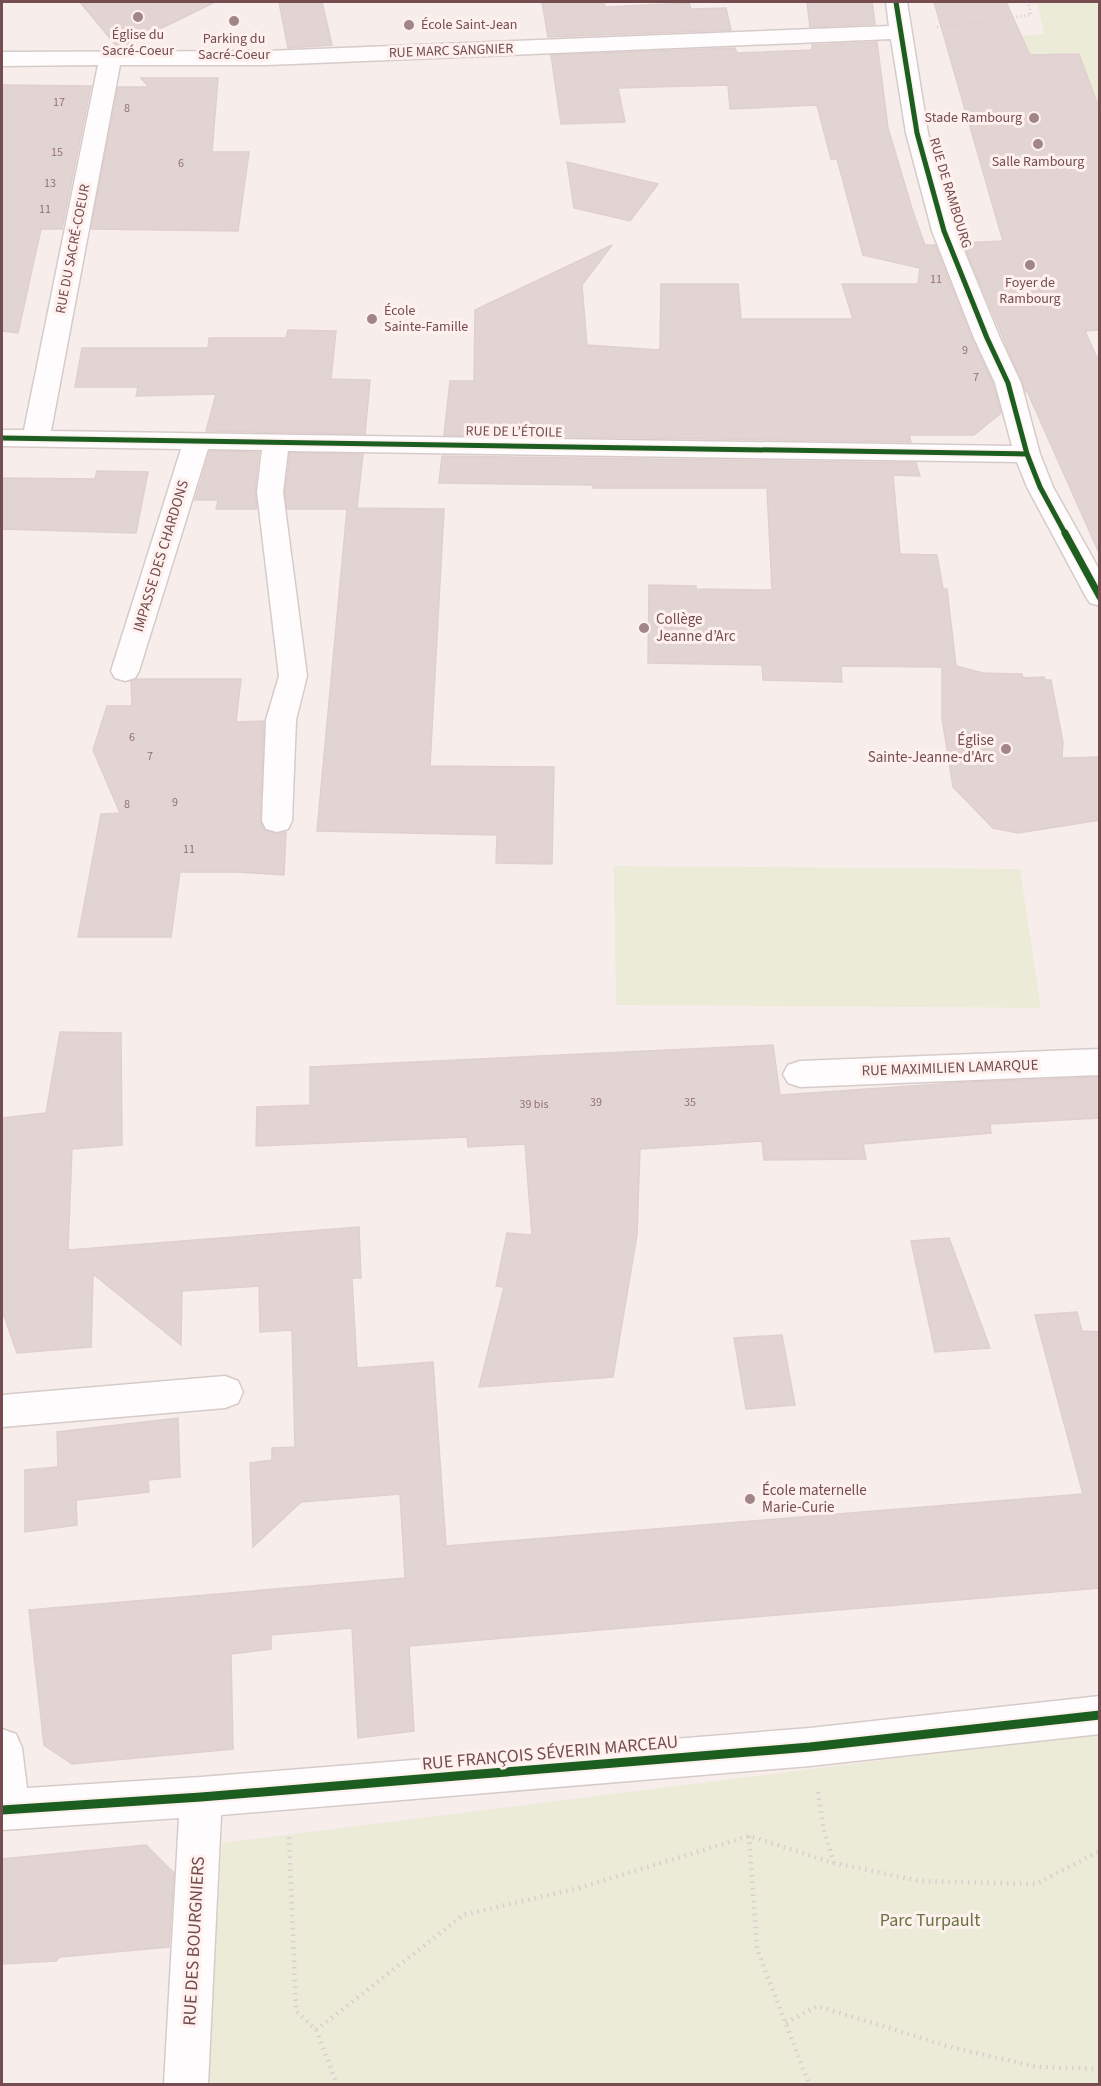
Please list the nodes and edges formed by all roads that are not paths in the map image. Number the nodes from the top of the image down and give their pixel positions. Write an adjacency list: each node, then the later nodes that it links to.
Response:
1 (896, 2): 2 (street, RUE DE RAMBOURG)
2 (901, 32): 4 (street, RUE MARC SANGNIER); 9 (street, RUE DE RAMBOURG)
3 (2, 59): 4 (street, RUE MARC SANGNIER)
4 (110, 60): 6 (street, RUE DU SACRÉ-COEUR)
5 (2, 438): 6 (street, RUE DE L’ÉTOILE)
6 (36, 438): 7 (street, RUE DE L’ÉTOILE)
7 (197, 441): 8 (street, RUE DE L’ÉTOILE); 11 (street, IMPASSE DES CHARDONS)
8 (276, 442): 9 (street, RUE DE L’ÉTOILE); 12 (street)
9 (1027, 454): 10 (street, RUE DE RAMBOURG)
10 (1100, 597)
11 (125, 671)
12 (277, 821)
13 (1100, 1062): 14 (street, RUE MAXIMILIEN LAMARQUE)
14 (800, 1074)
15 (225, 1392): 16 (street)
16 (2, 1411)
17 (1100, 1715): 19 (street, RUE FRANÇOIS SÉVERIN MARCEAU)
18 (2, 1748): 20 (street)
19 (201, 1797): 20 (street, RUE FRANÇOIS SÉVERIN MARCEAU); 21 (street, RUE DES BOURGNIERS)
20 (5, 1809)
21 (186, 2085)

